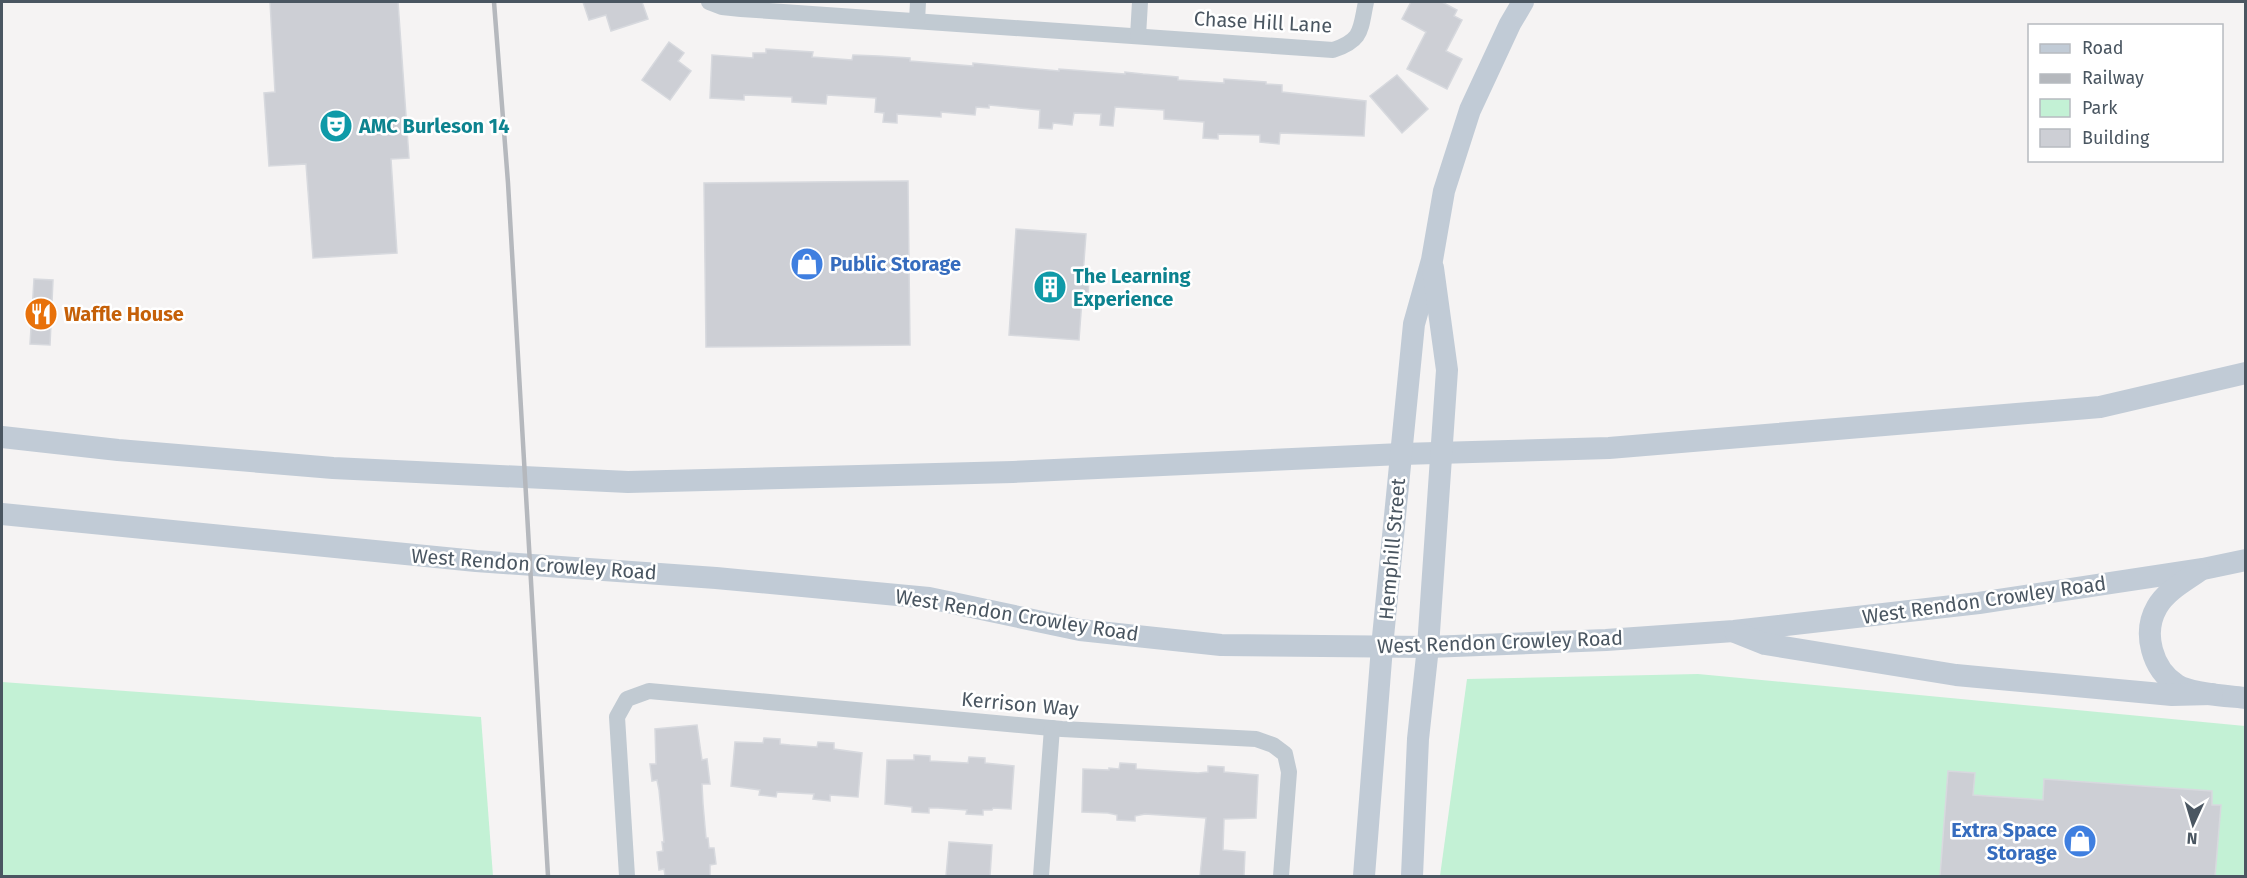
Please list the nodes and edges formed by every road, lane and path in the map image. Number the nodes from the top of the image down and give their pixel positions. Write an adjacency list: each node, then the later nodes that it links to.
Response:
1 (709, 2): 6 (street, Chase Hill Lane)
2 (918, 2): 6 (street)
3 (1140, 2): 7 (street)
4 (1366, 2): 7 (street, Chase Hill Lane)
5 (1523, 2): 8 (main road, Hemphill Street)
6 (917, 21): 7 (street, Chase Hill Lane)
7 (1138, 36)
8 (1432, 260): 11 (main road, Hemphill Street); 12 (main road, Hemphill Street)
9 (2246, 373): 12 (main road)
10 (2, 437): 11 (main road)
11 (1401, 454): 12 (main road); 17 (main road, Hemphill Street)
12 (1440, 454): 18 (main road, Hemphill Street)
13 (2, 514): 17 (main road, West Rendon Crowley Road)
14 (2246, 560): 15 (main road, West Rendon Crowley Road)
15 (2203, 569): 16 (main road, West Rendon Crowley Road); 19 (main road)
16 (1734, 631): 18 (main road, West Rendon Crowley Road); 19 (main road)
17 (1383, 646): 18 (main road, West Rendon Crowley Road); 25 (main road, Hemphill Street)
18 (1428, 647): 26 (main road, Hemphill Street)
19 (2212, 694): 20 (main road)
20 (2246, 698)
21 (1052, 728): 22 (street, Kerrison Way); 23 (street); 24 (street, Kerrison Way)
22 (627, 876)
23 (1041, 876)
24 (1281, 876)
25 (1364, 876)
26 (1412, 876)

